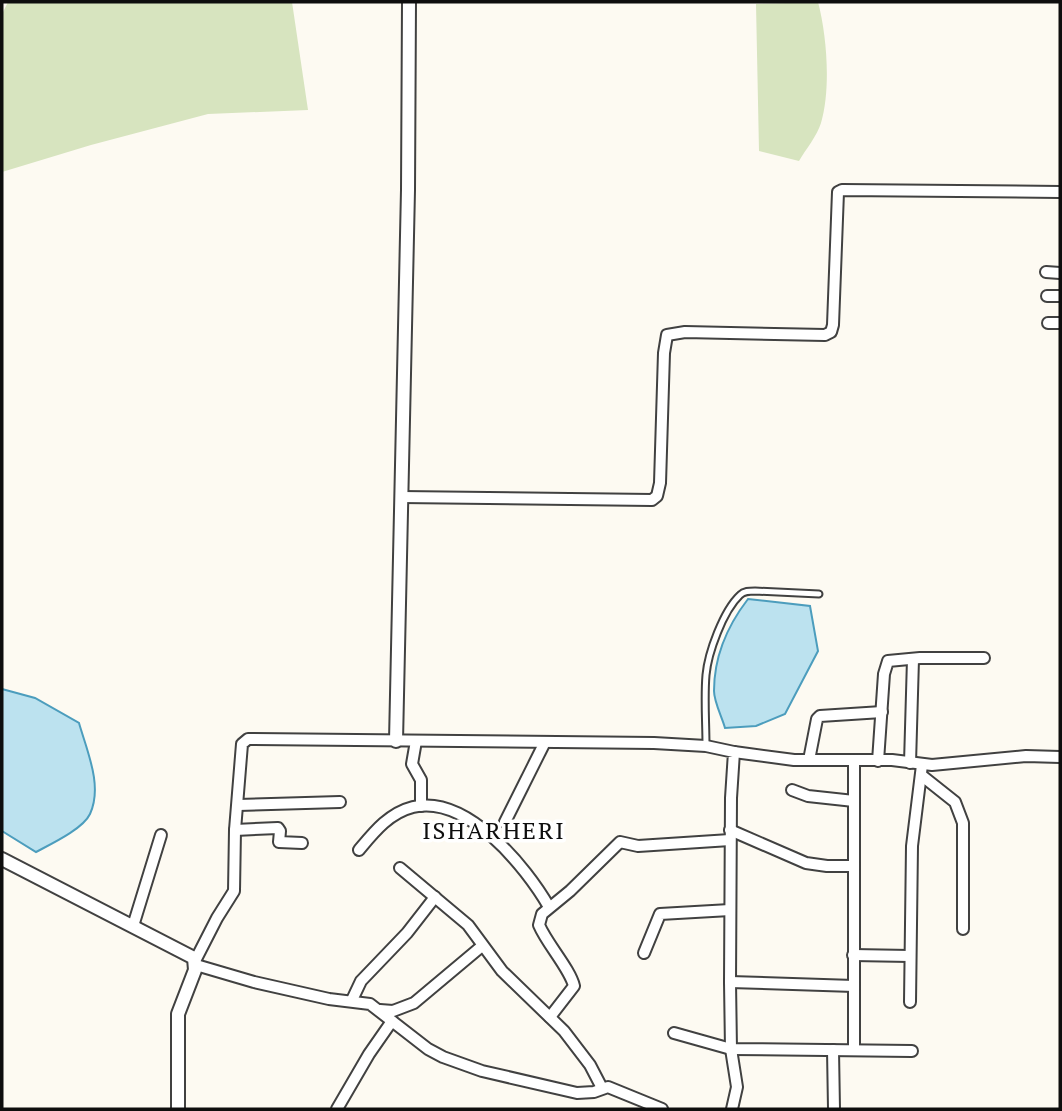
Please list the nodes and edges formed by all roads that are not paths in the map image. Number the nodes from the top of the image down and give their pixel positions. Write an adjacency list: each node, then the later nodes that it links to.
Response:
1 (409, 2): 9 (street)
2 (1060, 192): 9 (street)
3 (1046, 272): 4 (street)
4 (1060, 273)
5 (1047, 296): 6 (street)
6 (1060, 296)
7 (1048, 323): 8 (street)
8 (1060, 323)
9 (401, 497): 14 (street)
10 (819, 594): 17 (lane)
11 (984, 657): 12 (street)
12 (914, 659): 13 (street); 23 (street)
13 (882, 712): 20 (street); 22 (street)
14 (396, 741): 15 (street); 27 (street)
15 (416, 741): 16 (street); 28 (street)
16 (545, 742): 17 (street); 29 (street)
17 (706, 746): 18 (street)
18 (734, 752): 20 (street); 32 (street)
19 (1060, 757): 23 (street)
20 (810, 760): 21 (street)
21 (854, 761): 22 (street); 26 (street)
22 (878, 761): 23 (street)
23 (918, 768): 42 (street); 46 (street)
24 (792, 790): 26 (street)
25 (340, 802): 27 (street)
26 (853, 802): 36 (street)
27 (238, 805): 30 (street)
28 (421, 806): 34 (street); 39 (street)
29 (505, 822)
30 (235, 831): 33 (street); 47 (street)
31 (161, 835): 41 (street)
32 (730, 835): 36 (street); 39 (street); 40 (street)
33 (302, 843)
34 (359, 850)
35 (2, 859): 41 (street)
36 (853, 866): 45 (street)
37 (400, 868): 38 (street)
38 (435, 897): 43 (street); 50 (street)
39 (549, 907): 53 (street)
40 (730, 910): 44 (street); 48 (street)
41 (133, 926): 47 (street)
42 (963, 929)
43 (482, 946): 52 (street); 53 (street)
44 (645, 953)
45 (853, 955): 46 (street); 49 (street)
46 (910, 956): 51 (street)
47 (195, 963): 50 (street); 61 (street)
48 (730, 982): 49 (street); 56 (street)
49 (853, 986): 58 (street)
50 (352, 1000): 52 (street)
51 (909, 1002)
52 (380, 1010): 54 (street)
53 (550, 1017): 60 (street)
54 (392, 1021): 60 (street); 62 (street)
55 (674, 1033): 56 (street)
56 (732, 1049): 57 (street); 64 (street)
57 (833, 1050): 58 (street); 65 (street)
58 (854, 1050): 59 (street)
59 (912, 1051)
60 (602, 1088): 63 (street)
61 (178, 1109)
62 (337, 1109)
63 (659, 1109)
64 (732, 1109)
65 (834, 1109)

